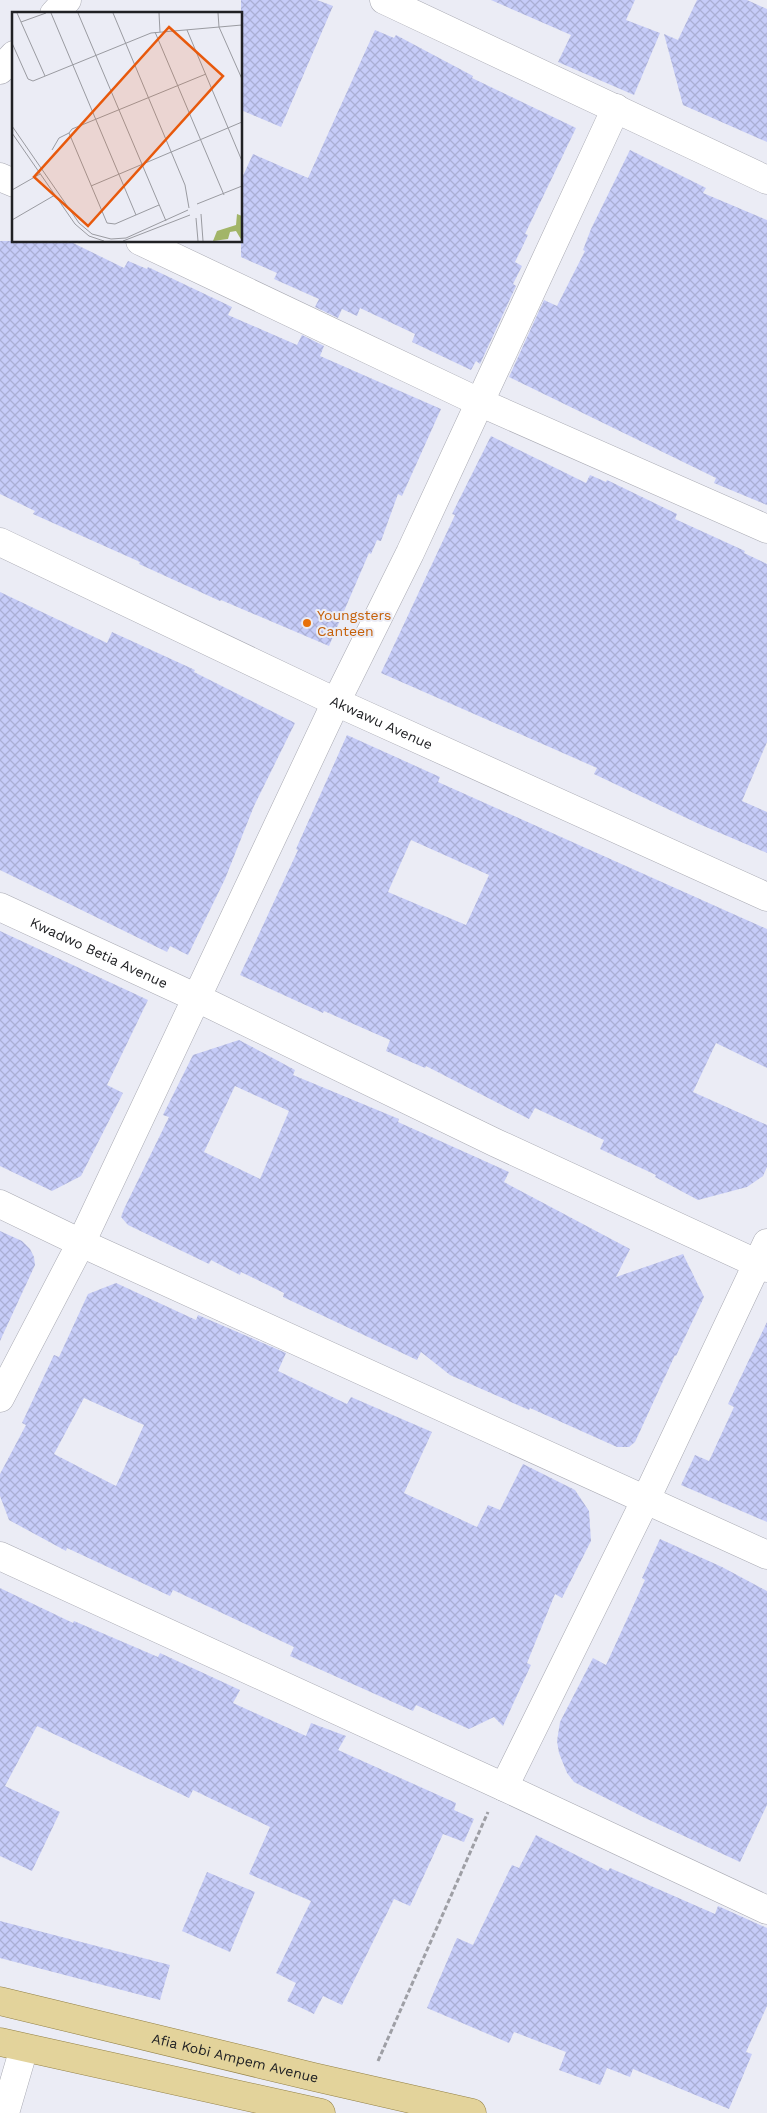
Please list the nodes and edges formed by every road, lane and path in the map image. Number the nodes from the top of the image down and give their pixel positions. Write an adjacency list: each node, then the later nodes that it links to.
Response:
1 (67, 0): 3 (street)
2 (384, 0): 6 (street)
3 (56, 12)
4 (12, 57): 5 (street)
5 (0, 70)
6 (616, 108): 8 (street); 11 (street)
7 (0, 176): 9 (street)
8 (767, 180)
9 (12, 182)
10 (142, 242): 11 (street)
11 (479, 402): 12 (street); 14 (street)
12 (767, 529)
13 (0, 542): 14 (street, Akwawu Avenue)
14 (336, 702): 15 (street, Akwawu Avenue); 17 (street)
15 (767, 897)
16 (0, 907): 17 (street, Kwadwo Betia Avenue)
17 (197, 998): 19 (street); 20 (street, Kwadwo Betia Avenue)
18 (0, 1204): 19 (street)
19 (81, 1243): 21 (street); 22 (street)
20 (764, 1258): 22 (street)
21 (0, 1398)
22 (646, 1499): 23 (street); 25 (street)
23 (767, 1555)
24 (0, 1556): 25 (street)
25 (502, 1786): 26 (street); 31 (path)
26 (767, 1910)
27 (0, 2001): 28 (main road, Afia Kobi Ampem Avenue)
28 (60, 2016): 30 (main road); 31 (main road, Afia Kobi Ampem Avenue)
29 (12, 2045): 30 (main road); 33 (street)
30 (51, 2052): 32 (main road)
31 (366, 2089): 35 (main road, Afia Kobi Ampem Avenue)
32 (292, 2110): 34 (main road)
33 (5, 2113)
34 (321, 2113)
35 (472, 2113)

